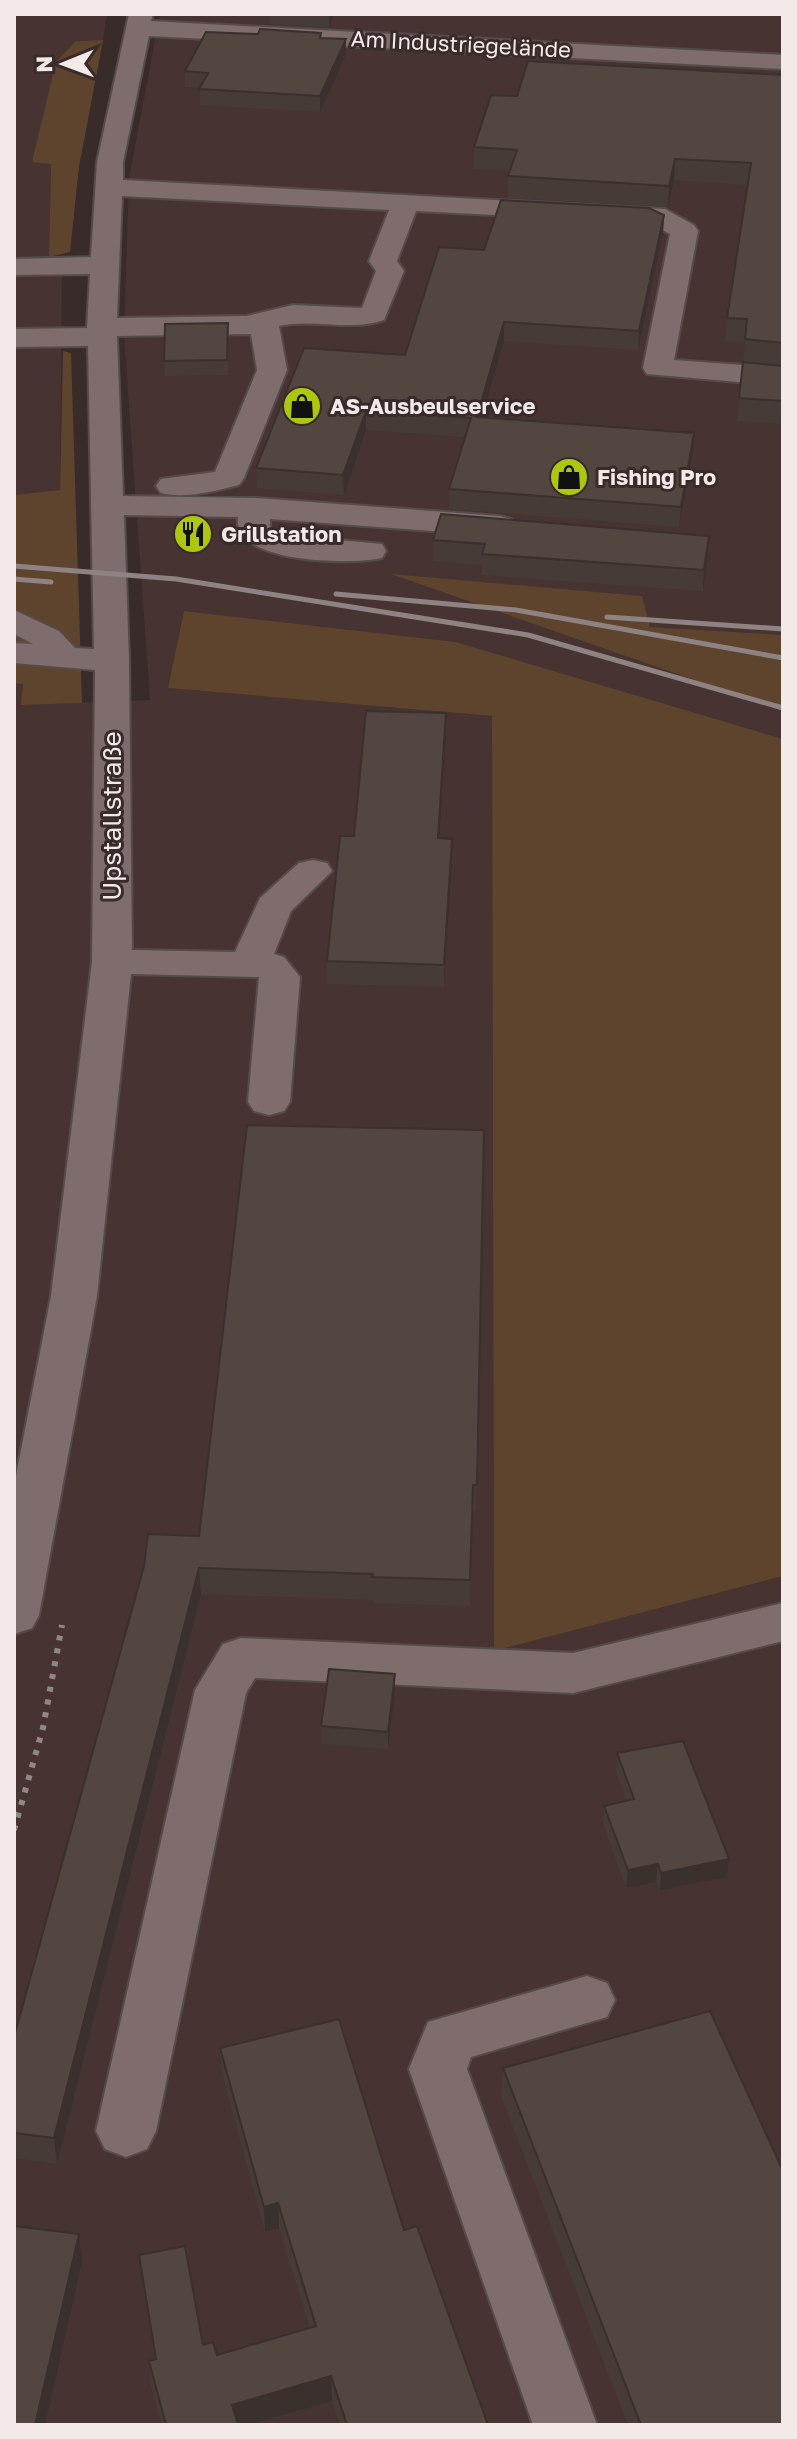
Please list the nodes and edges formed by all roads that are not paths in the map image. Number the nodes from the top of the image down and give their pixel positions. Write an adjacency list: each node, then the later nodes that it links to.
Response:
1 (140, 21): 2 (street, Am Industriegelände); 3 (street, Upstallstraße)
2 (783, 62)
3 (107, 187): 4 (street); 5 (street, Upstallstraße)
4 (406, 202): 7 (street); 10 (street)
5 (104, 265): 6 (street); 8 (street, Upstallstraße)
6 (14, 267)
7 (252, 324): 8 (street); 11 (street)
8 (102, 332): 9 (street); 11 (street, Upstallstraße)
9 (14, 338)
10 (783, 377)
11 (107, 497): 12 (street); 18 (street, Upstallstraße)
12 (257, 508): 13 (street); 14 (street)
13 (526, 528)
14 (370, 551)
15 (14, 620): 17 (street)
16 (14, 653): 17 (street)
17 (63, 655): 18 (street)
18 (112, 661): 20 (street, Upstallstraße)
19 (313, 871): 21 (street)
20 (112, 962): 21 (street); 23 (street, Upstallstraße)
21 (251, 963): 22 (street)
22 (269, 1102)
23 (14, 1615)
24 (783, 1622): 26 (street)
25 (587, 2000): 27 (street)
26 (126, 2131)
27 (565, 2425)

